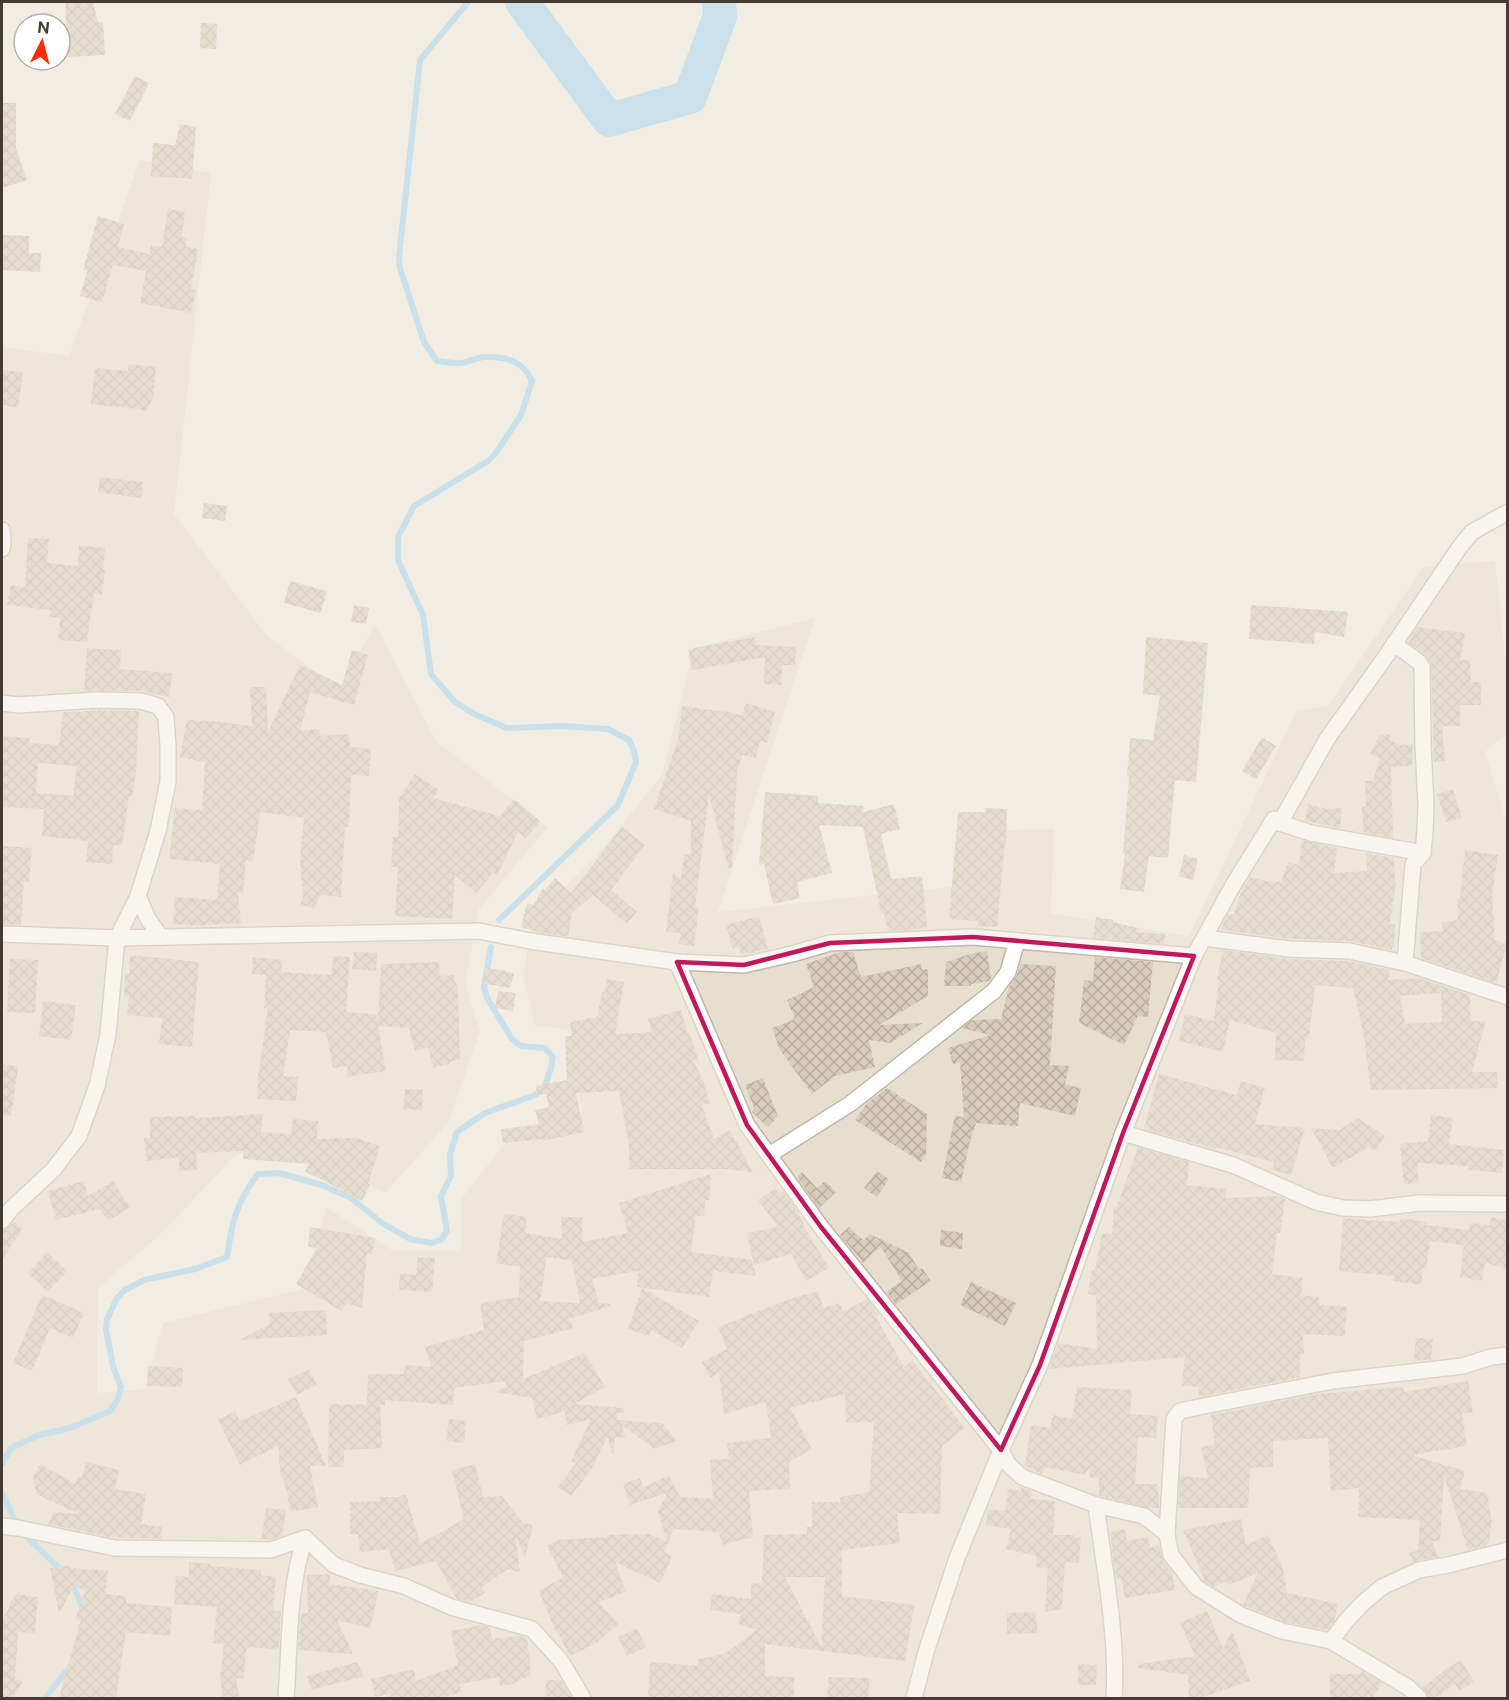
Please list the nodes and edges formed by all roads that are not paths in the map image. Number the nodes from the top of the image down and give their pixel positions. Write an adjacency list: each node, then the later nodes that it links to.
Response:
1 (1508, 512): 4 (street)
2 (2, 530): 3 (street)
3 (2, 549)
4 (1394, 644): 6 (street); 7 (street)
5 (2, 703): 8 (street)
6 (1280, 823): 7 (street); 12 (street)
7 (1423, 853): 16 (street)
8 (138, 896): 10 (street); 11 (street)
9 (2, 934): 10 (street)
10 (117, 938): 11 (street); 21 (street)
11 (161, 938): 15 (street)
12 (1204, 938): 14 (street); 16 (street)
13 (1017, 941): 14 (street); 15 (street); 19 (street)
14 (1194, 956): 18 (street)
15 (677, 962): 19 (street)
16 (1405, 963): 17 (street)
17 (1508, 998)
18 (1122, 1133): 20 (street); 23 (street)
19 (769, 1155): 23 (street)
20 (1508, 1204)
21 (2, 1221)
22 (1508, 1355): 26 (street)
23 (1001, 1450): 24 (street); 32 (street)
24 (1096, 1505): 26 (street); 33 (street)
25 (2, 1526): 27 (street)
26 (1167, 1534): 29 (street)
27 (305, 1538): 30 (street); 31 (street)
28 (1508, 1550): 29 (street)
29 (1331, 1641): 34 (street)
30 (286, 1698)
31 (584, 1698)
32 (914, 1698)
33 (1114, 1698)
34 (1419, 1698)

